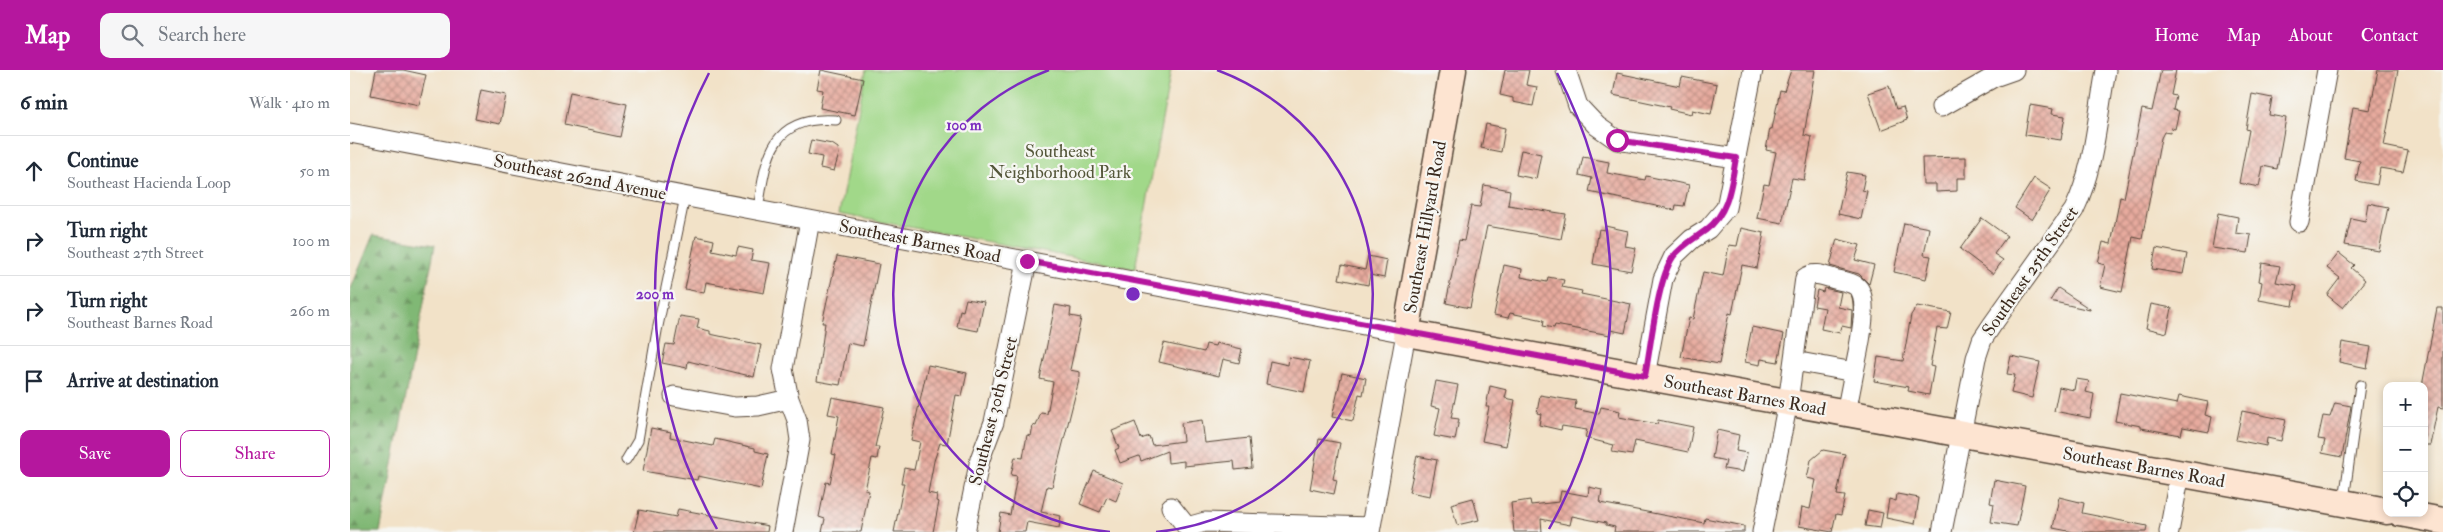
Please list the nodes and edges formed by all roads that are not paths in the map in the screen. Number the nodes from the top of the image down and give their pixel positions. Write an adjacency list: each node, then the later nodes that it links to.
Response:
1 (1453, 70): 16 (street, Southeast Hillyard Road)
2 (1566, 70): 10 (street)
3 (1753, 70): 10 (street)
4 (2014, 70): 7 (street)
5 (2327, 70): 14 (street)
6 (2101, 71): 25 (street, Southeast 25th Street)
7 (1941, 107)
8 (836, 120): 12 (lane)
9 (350, 133): 11 (street, Southeast 262nd Avenue)
10 (1736, 158): 19 (street)
11 (686, 197): 12 (street, Southeast 262nd Avenue); 26 (lane)
12 (758, 210): 13 (street, Southeast 262nd Avenue)
13 (810, 220): 15 (street, Southeast Barnes Road); 22 (street)
14 (2299, 222)
15 (1027, 261): 16 (street, Southeast Barnes Road); 36 (street, Southeast 30th Street)
16 (1406, 333): 19 (street, Southeast Barnes Road); 34 (street, Southeast Hillyard Road)
17 (1794, 361): 18 (street); 18 (street); 23 (street)
18 (1854, 372): 24 (street)
19 (1645, 376): 23 (street, Southeast Barnes Road)
20 (2360, 385): 28 (lane)
21 (674, 396): 22 (street)
22 (789, 399): 35 (street)
23 (1788, 402): 24 (street, Southeast Barnes Road); 37 (street)
24 (1846, 413): 25 (street, Southeast Barnes Road)
25 (1962, 434): 27 (street, Southeast Barnes Road); 38 (street, Southeast 25th Street)
26 (626, 460)
27 (2180, 473): 28 (street, Southeast Barnes Road); 39 (street)
28 (2344, 503): 30 (street, Southeast Barnes Road)
29 (1171, 507): 33 (street)
30 (2383, 510)
31 (2422, 517): 32 (street)
32 (2443, 521)
33 (1184, 529): 34 (street)
34 (1371, 530)
35 (783, 532)
36 (965, 532)
37 (1762, 532)
38 (1942, 532)
39 (2169, 532)

